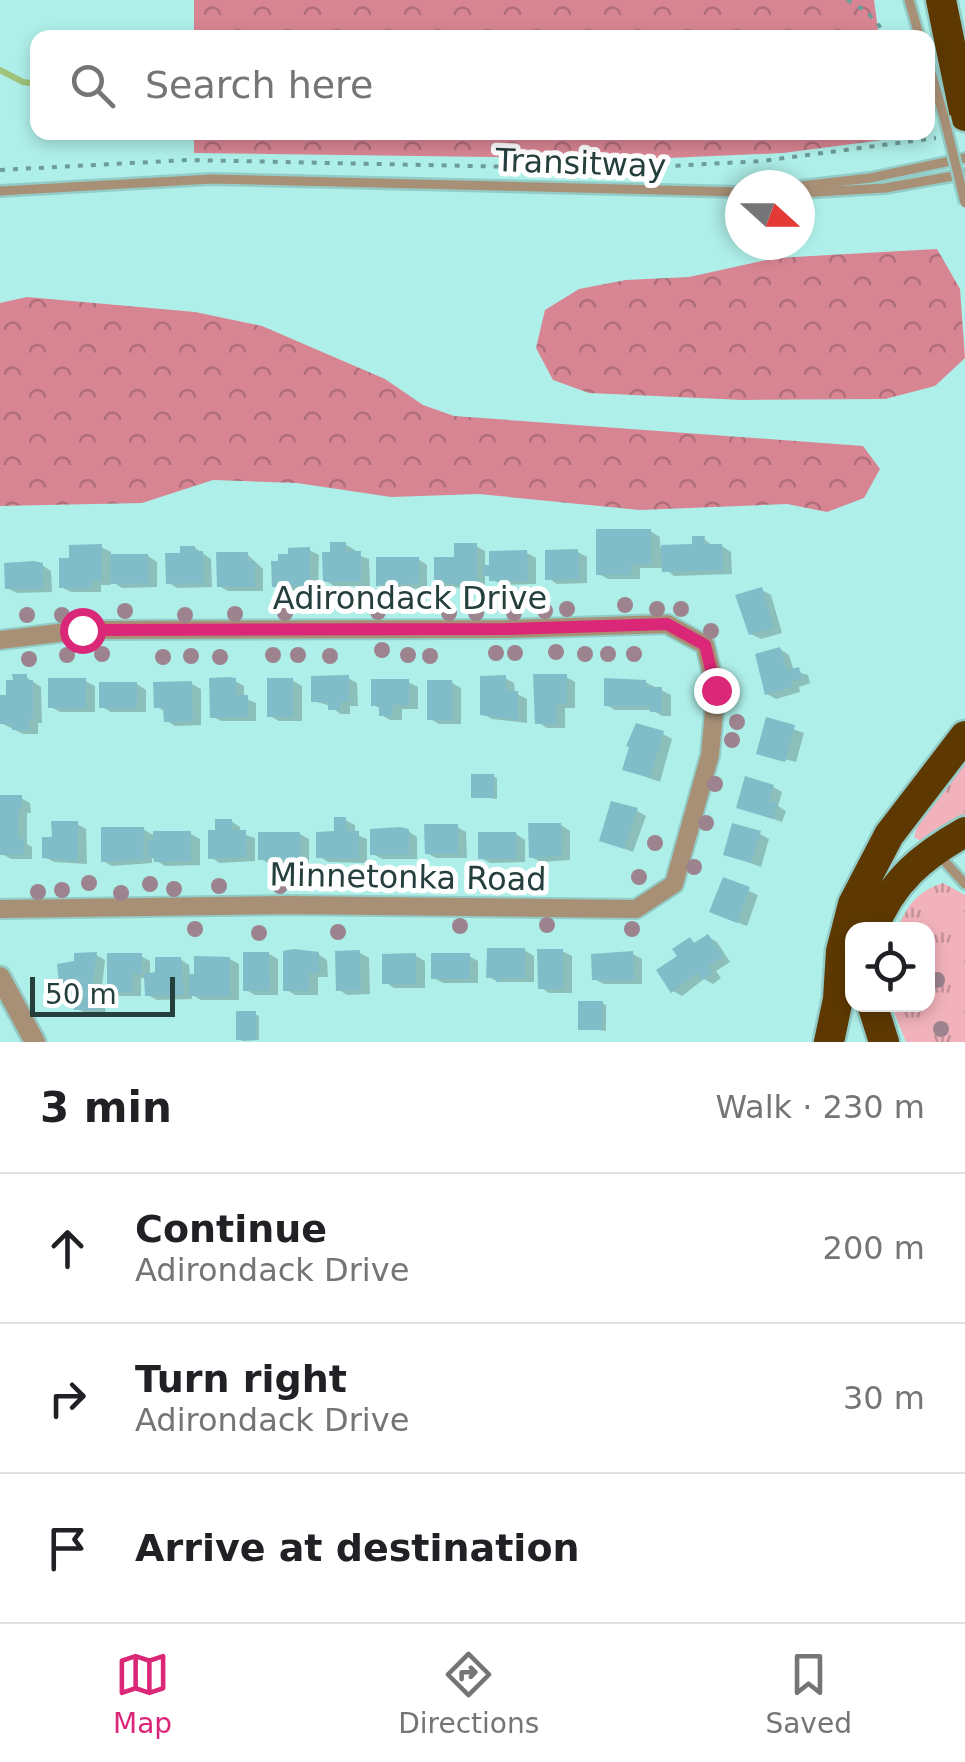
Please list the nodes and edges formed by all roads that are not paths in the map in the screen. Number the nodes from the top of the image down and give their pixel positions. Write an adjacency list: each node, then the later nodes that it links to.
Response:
1 (909, 0): 4 (lane)
2 (941, 0): 7 (highway)
3 (949, 0): 5 (highway)
4 (918, 30)
5 (965, 48)
6 (935, 76): 7 (lane)
7 (956, 120): 14 (lane, bridge)
8 (965, 158): 10 (lane)
9 (965, 174): 11 (lane)
10 (815, 187)
11 (815, 190)
12 (0, 191): 13 (lane, Transitway)
13 (725, 192)
14 (965, 203)
15 (0, 640): 17 (street, Adirondack Drive)
16 (965, 736): 24 (highway)
17 (710, 755): 21 (street, Minnetonka Road)
18 (965, 832): 19 (highway)
19 (934, 849): 20 (lane); 22 (highway)
20 (965, 884)
21 (0, 909)
22 (876, 922)
23 (0, 978): 26 (street)
24 (838, 999): 27 (highway); 28 (highway)
25 (875, 1012): 29 (highway)
26 (36, 1042)
27 (829, 1042)
28 (848, 1042)
29 (884, 1042)

